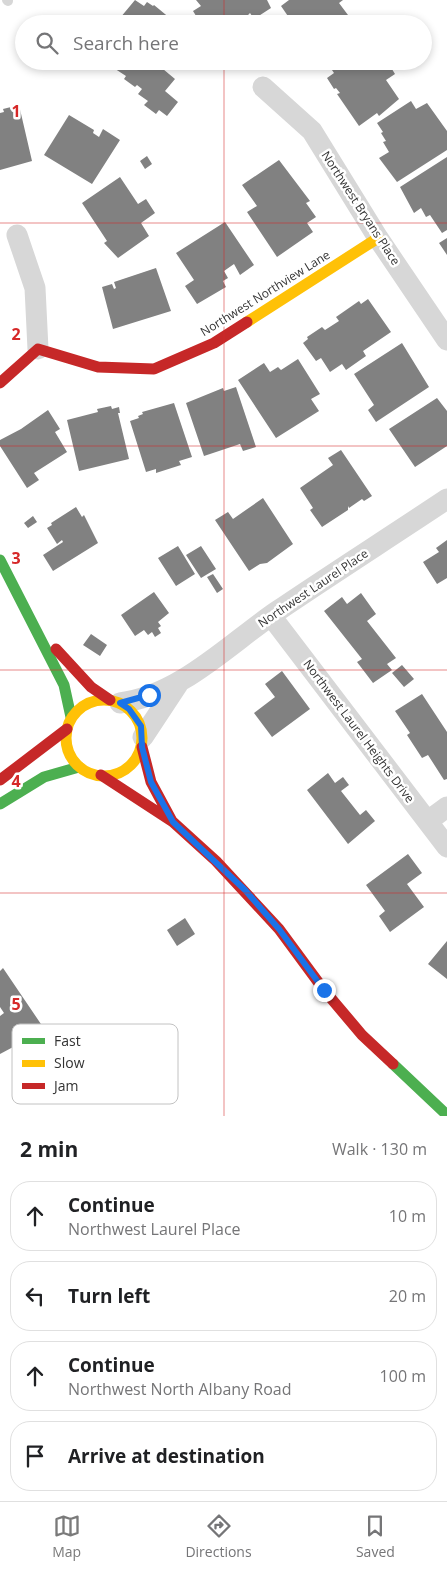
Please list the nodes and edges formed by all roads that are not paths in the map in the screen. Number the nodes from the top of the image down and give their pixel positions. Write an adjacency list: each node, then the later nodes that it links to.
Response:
1 (263, 87): 3 (street, Northwest Bryans Place)
2 (18, 235): 5 (street)
3 (378, 238): 4 (street, Northwest Bryans Place); 5 (main road, Northwest Northview Lane)
4 (447, 340)
5 (38, 349): 6 (main road)
6 (0, 383)
7 (447, 499): 9 (street, Northwest Laurel Place)
8 (0, 560): 10 (main road)
9 (271, 616): 11 (street, Northwest Laurel Place); 21 (street, Northwest Laurel Heights Drive)
10 (35, 626): 12 (main road); 13 (main road)
11 (182, 680): 12 (street, Northwest Laurel Place); 15 (street, Northwest Laurel Place)
12 (115, 701): 13 (main road); 15 (main road)
13 (71, 717): 14 (main road)
14 (66, 729): 16 (main road); 18 (main road)
15 (142, 742): 17 (main road); 22 (main road)
16 (79, 767): 17 (main road); 19 (main road)
17 (100, 775): 22 (main road)
18 (0, 780)
19 (0, 804)
20 (447, 807): 21 (street)
21 (428, 821): 23 (street, Northwest Laurel Heights Drive)
22 (173, 822): 24 (main road)
23 (447, 847)
24 (447, 1115)

